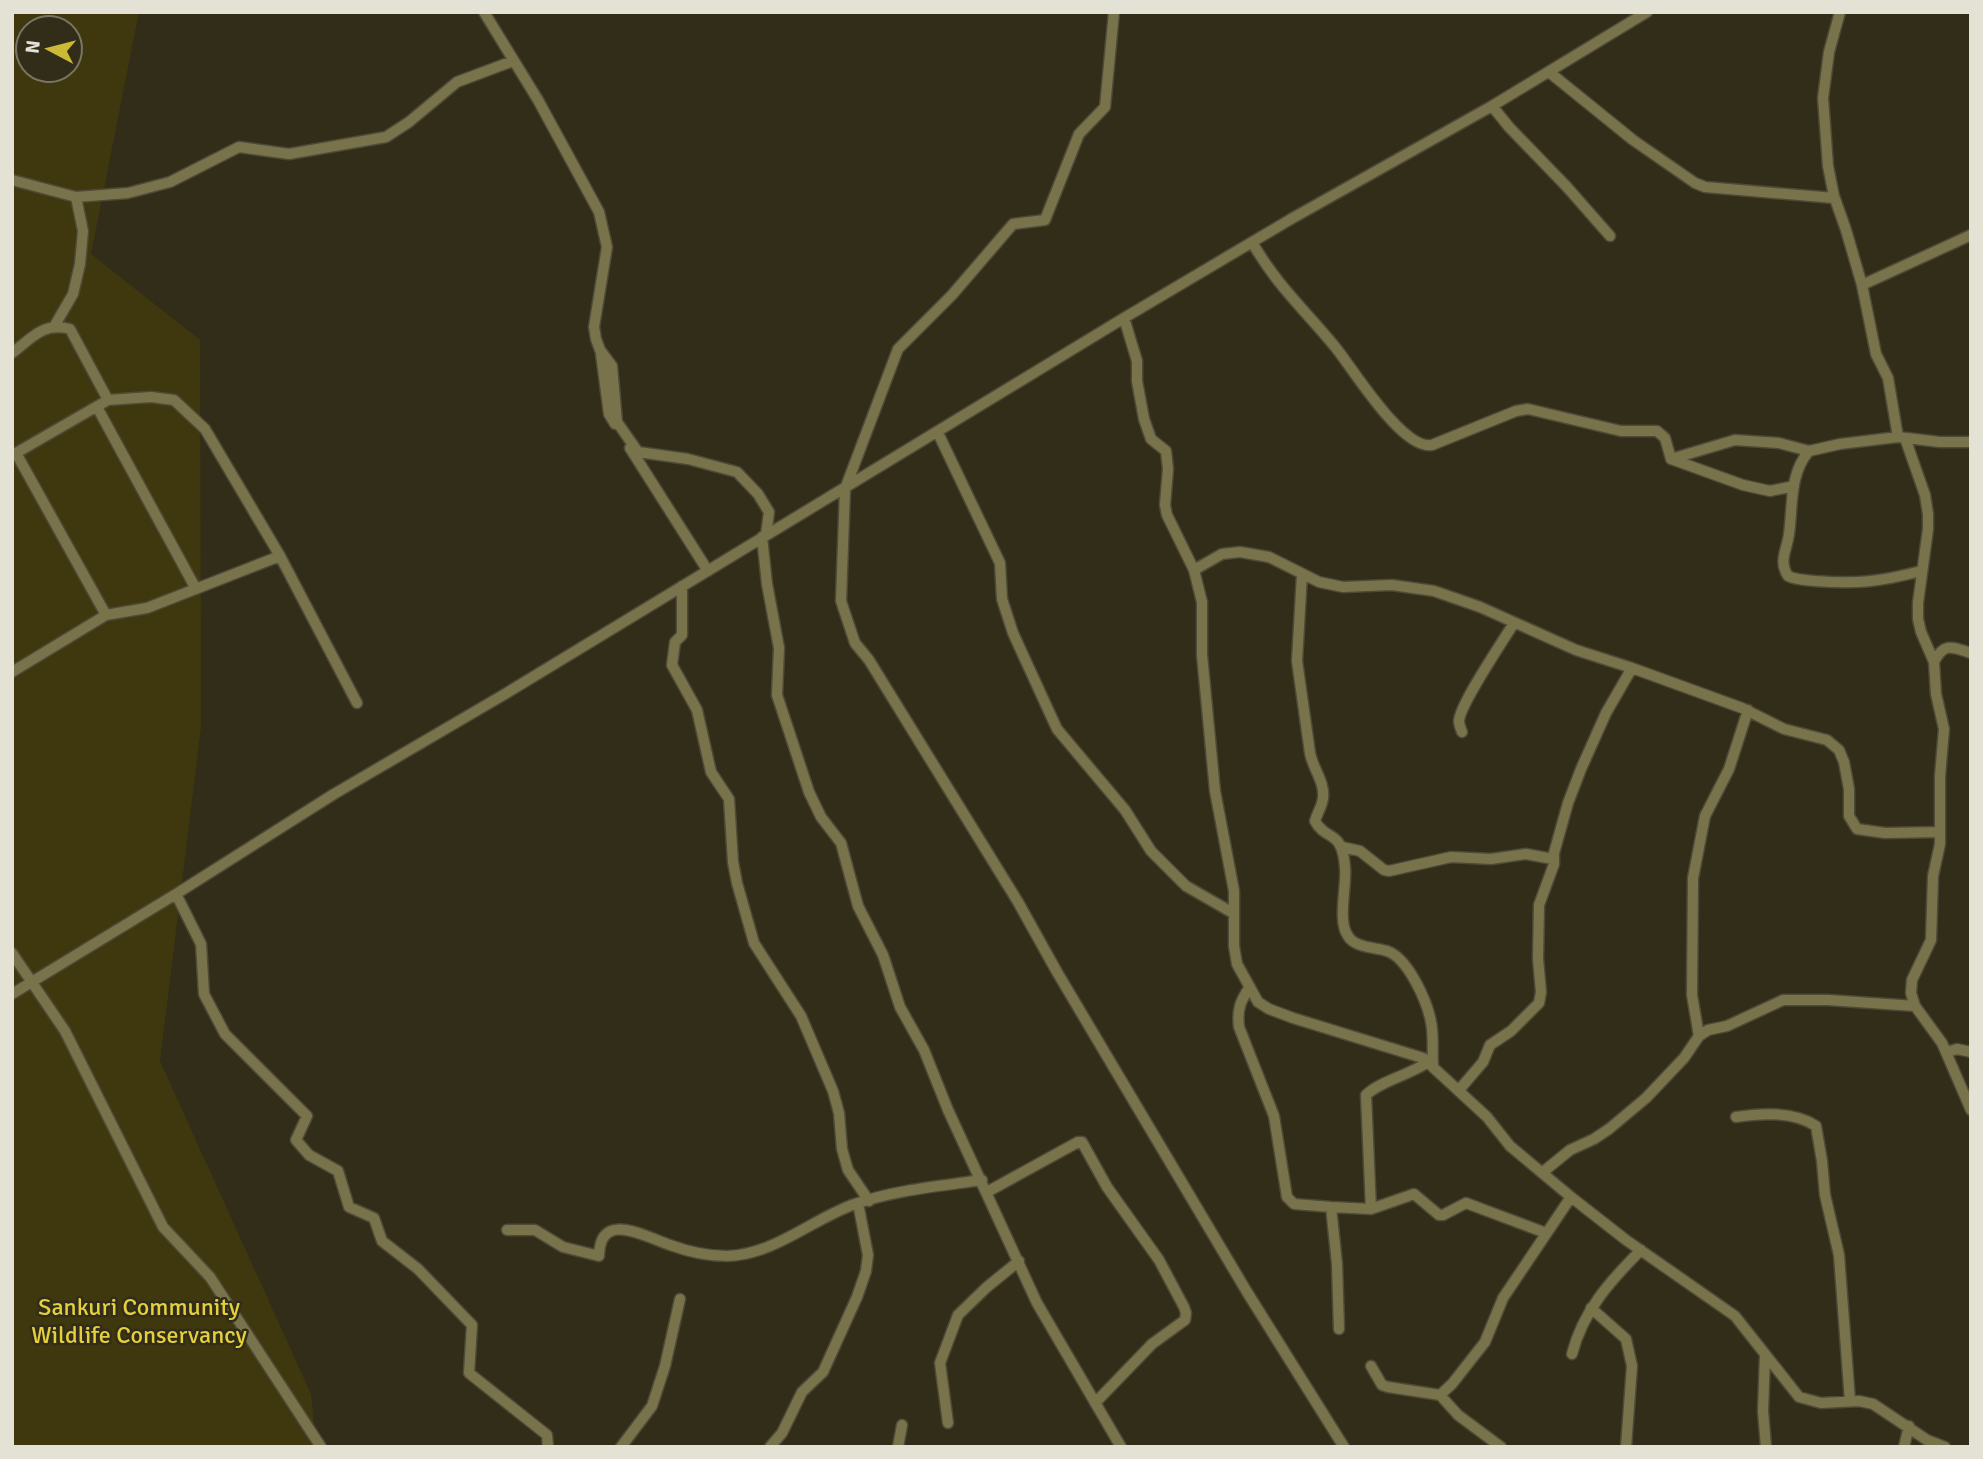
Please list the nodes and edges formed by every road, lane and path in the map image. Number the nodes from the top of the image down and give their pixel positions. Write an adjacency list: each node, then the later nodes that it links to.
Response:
1 (484, 12): 5 (street)
2 (1114, 12): 28 (street)
3 (1647, 12): 6 (street)
4 (1840, 12): 10 (street)
5 (513, 61): 9 (street); 17 (street)
6 (1549, 72): 7 (street); 10 (street)
7 (1492, 106): 12 (street); 13 (street)
8 (12, 180): 9 (street)
9 (76, 197): 16 (street)
10 (1834, 198): 14 (street)
11 (1971, 235): 14 (street)
12 (1610, 236)
13 (1252, 242): 15 (street); 26 (street)
14 (1862, 285): 22 (street)
15 (1124, 318): 21 (street); 31 (street)
16 (55, 325): 18 (street); 19 (street)
17 (600, 350): 29 (street); 32 (street)
18 (12, 353)
19 (108, 400): 20 (street); 30 (street)
20 (97, 407): 25 (street); 36 (street)
21 (938, 433): 28 (street); 50 (street)
22 (1901, 437): 23 (street); 24 (street); 33 (street)
23 (1971, 442)
24 (1810, 451): 26 (street); 27 (street)
25 (14, 454): 37 (street)
26 (1671, 459): 27 (street)
27 (1794, 486): 33 (street)
28 (845, 489): 29 (street); 93 (street)
29 (764, 536): 32 (street); 64 (street)
30 (280, 556): 36 (street); 43 (street)
31 (1194, 570): 34 (street); 50 (street)
32 (708, 571): 35 (street)
33 (1921, 571): 40 (street)
34 (1302, 574): 38 (street); 47 (street)
35 (682, 586): 49 (street); 67 (street)
36 (196, 589): 37 (street)
37 (106, 615): 42 (street)
38 (1514, 623): 41 (street); 45 (street)
39 (1971, 653): 40 (street)
40 (1934, 662): 46 (street)
41 (1632, 668): 44 (street); 48 (street)
42 (12, 672)
43 (357, 703)
44 (1748, 710): 46 (street); 56 (street)
45 (1462, 732)
46 (1940, 832): 55 (street)
47 (1342, 847): 48 (street); 59 (street)
48 (1553, 859): 60 (street)
49 (176, 894): 52 (street); 88 (street)
50 (1233, 913): 53 (street)
51 (12, 953): 52 (street)
52 (31, 982): 54 (street); 87 (street)
53 (1250, 988): 59 (street); 69 (street)
54 (12, 994)
55 (1915, 1006): 56 (street); 57 (street)
56 (1699, 1036): 63 (street)
57 (1947, 1052): 58 (street); 61 (street)
58 (1971, 1052)
59 (1430, 1064): 60 (street); 70 (street)
60 (1459, 1090): 63 (street)
61 (1971, 1110)
62 (1736, 1117): 82 (street)
63 (1543, 1172): 66 (street)
64 (982, 1180): 65 (street); 67 (street)
65 (987, 1192): 74 (street); 83 (street)
66 (1571, 1197): 72 (street); 73 (street)
67 (869, 1200): 68 (street)
68 (858, 1203): 71 (street); 90 (street)
69 (1331, 1208): 70 (street); 77 (street)
70 (1371, 1209): 72 (street)
71 (507, 1230)
72 (1546, 1233): 81 (street)
73 (1640, 1250): 76 (street); 79 (street)
74 (1019, 1261): 83 (street); 84 (street)
75 (680, 1299): 89 (street)
76 (1591, 1308): 78 (street); 95 (street)
77 (1339, 1329)
78 (1572, 1354)
79 (1765, 1354): 82 (street); 96 (street)
80 (1371, 1366): 81 (street)
81 (1440, 1395): 94 (street)
82 (1850, 1401): 86 (street)
83 (1094, 1404): 92 (street)
84 (948, 1423)
85 (902, 1425): 91 (street)
86 (1909, 1426): 97 (street); 98 (street)
87 (321, 1447)
88 (548, 1447)
89 (621, 1447)
90 (769, 1447)
91 (898, 1447)
92 (1121, 1447)
93 (1344, 1447)
94 (1502, 1447)
95 (1626, 1447)
96 (1766, 1447)
97 (1904, 1447)
98 (1945, 1447)

